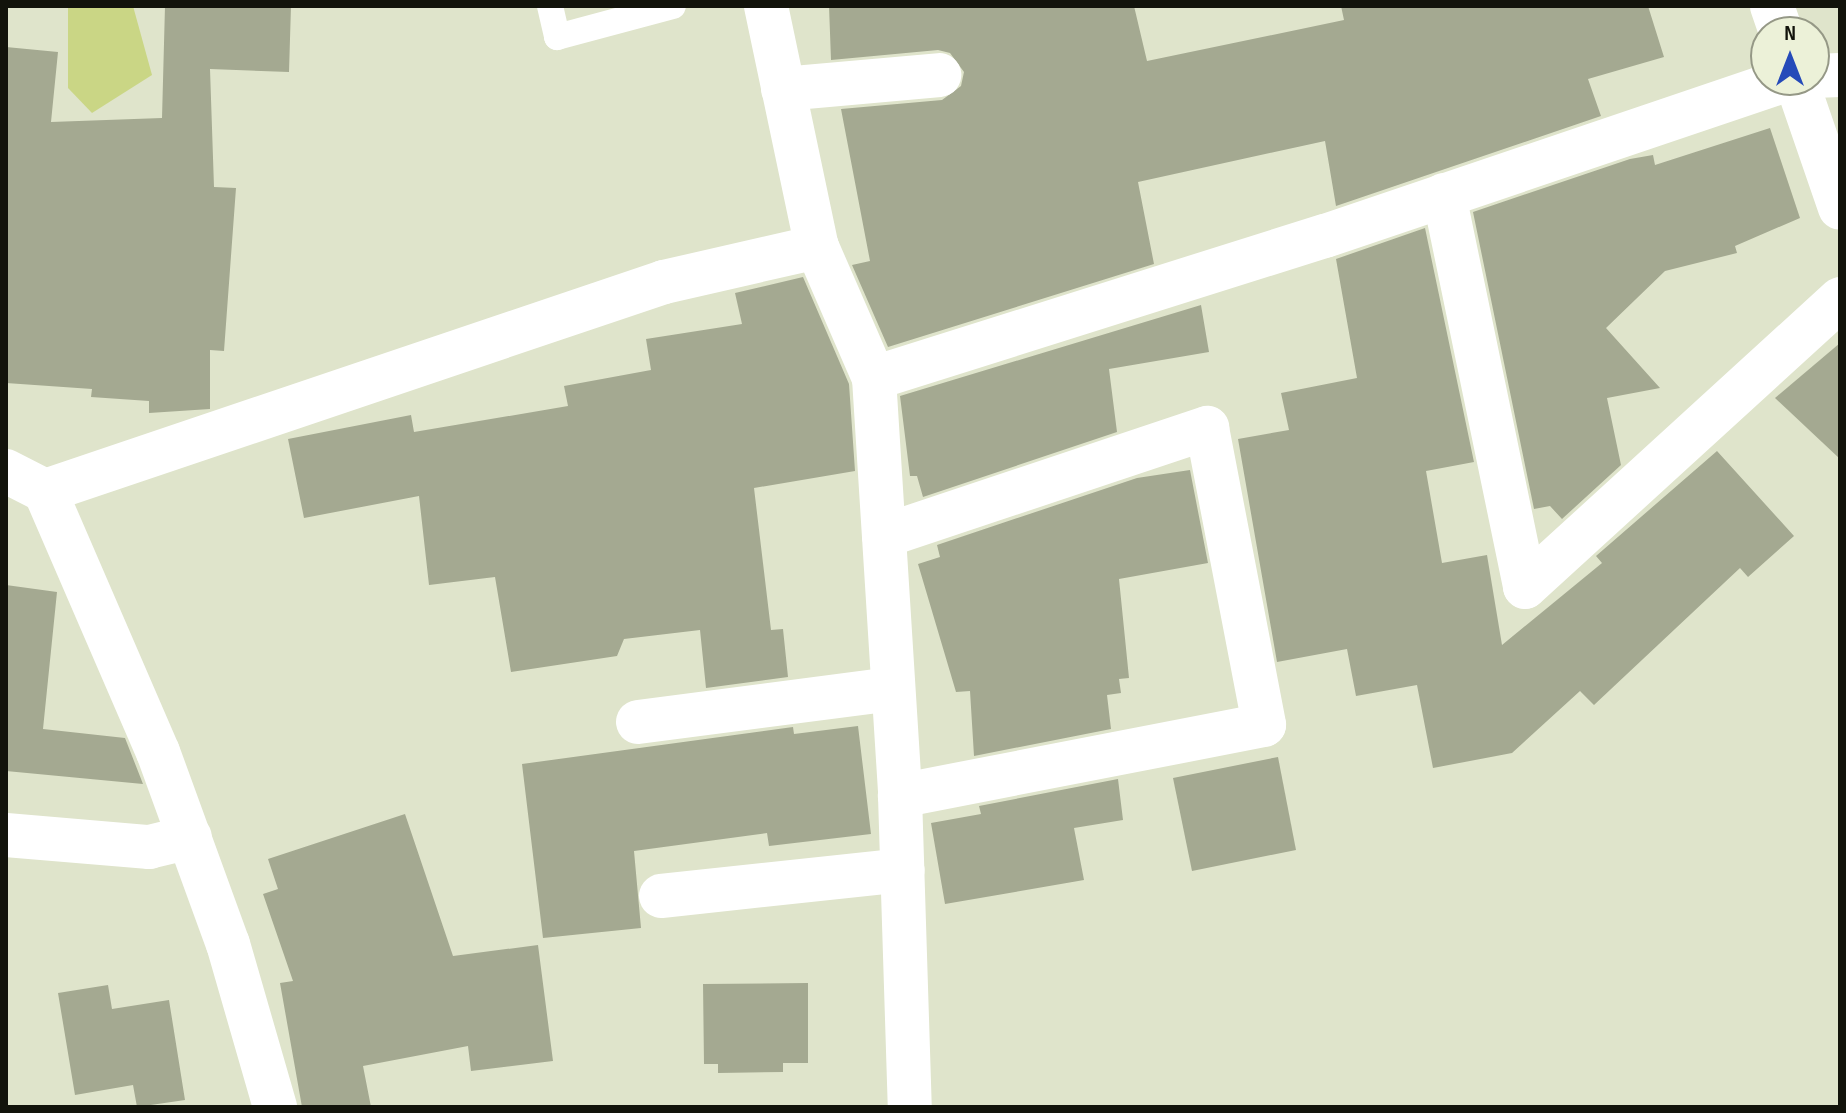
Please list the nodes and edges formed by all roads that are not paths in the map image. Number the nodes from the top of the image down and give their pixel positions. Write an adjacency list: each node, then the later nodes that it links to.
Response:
1 (550, 6): 2 (lane)
2 (673, 6)
3 (766, 6): 5 (street)
4 (939, 75): 5 (street)
5 (783, 89): 10 (street)
6 (1750, 92): 8 (street)
7 (1802, 96): 9 (street)
8 (1444, 195): 11 (street); 12 (street)
9 (1840, 208)
10 (817, 247): 12 (street); 14 (street)
11 (1840, 299)
12 (874, 378): 15 (street)
13 (6, 471): 14 (street)
14 (45, 491): 20 (street)
15 (884, 536): 16 (street); 18 (street)
16 (893, 689): 17 (street); 18 (street)
17 (638, 722)
18 (900, 796): 21 (street)
19 (6, 835): 20 (street)
20 (190, 837): 23 (street)
21 (903, 870): 22 (street); 24 (street)
22 (661, 896)
23 (275, 1107)
24 (910, 1107)

